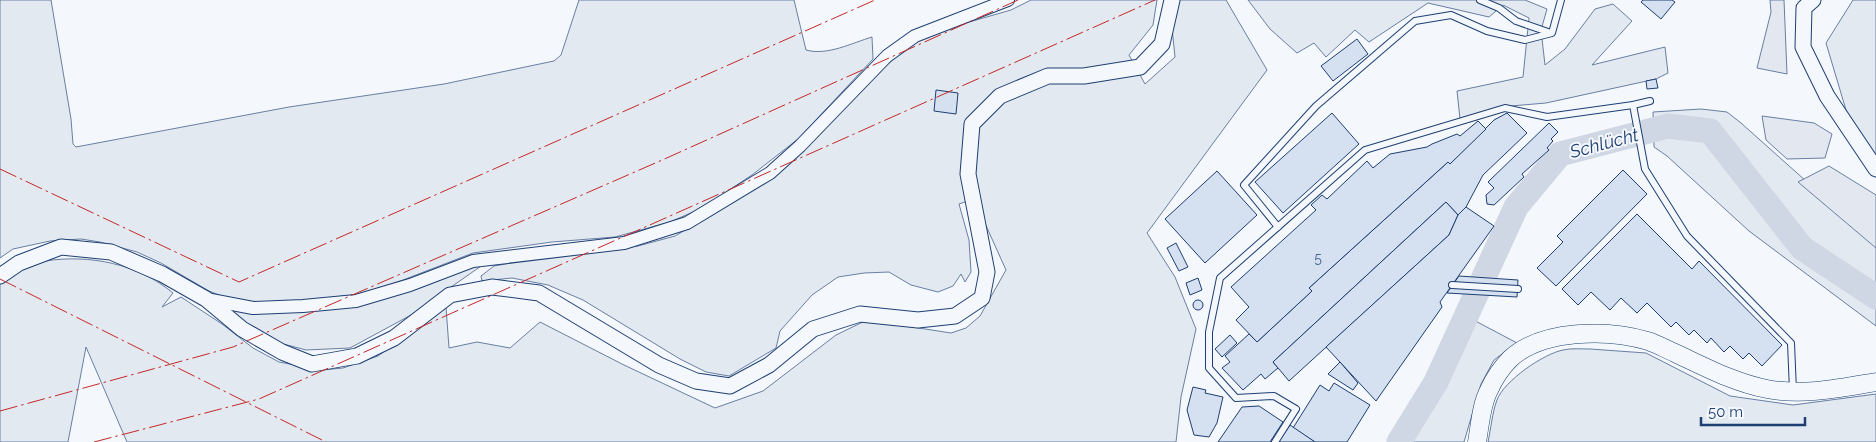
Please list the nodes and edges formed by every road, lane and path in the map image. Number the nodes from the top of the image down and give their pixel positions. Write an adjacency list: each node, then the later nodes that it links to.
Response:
1 (1008, 0): 14 (street)
2 (1172, 0): 14 (street)
3 (1480, 0): 6 (lane)
4 (1561, 0): 6 (lane)
5 (1813, 0): 9 (street)
6 (1552, 33): 10 (lane)
7 (1650, 101): 8 (lane)
8 (1633, 105): 10 (lane); 16 (lane)
9 (1876, 169)
10 (1278, 227): 17 (lane)
11 (0, 276): 14 (street)
12 (1452, 285): 13 (lane)
13 (1518, 289)
14 (206, 299)
15 (1876, 382): 16 (main road)
16 (1793, 391): 18 (main road)
17 (1275, 442)
18 (1477, 442)

